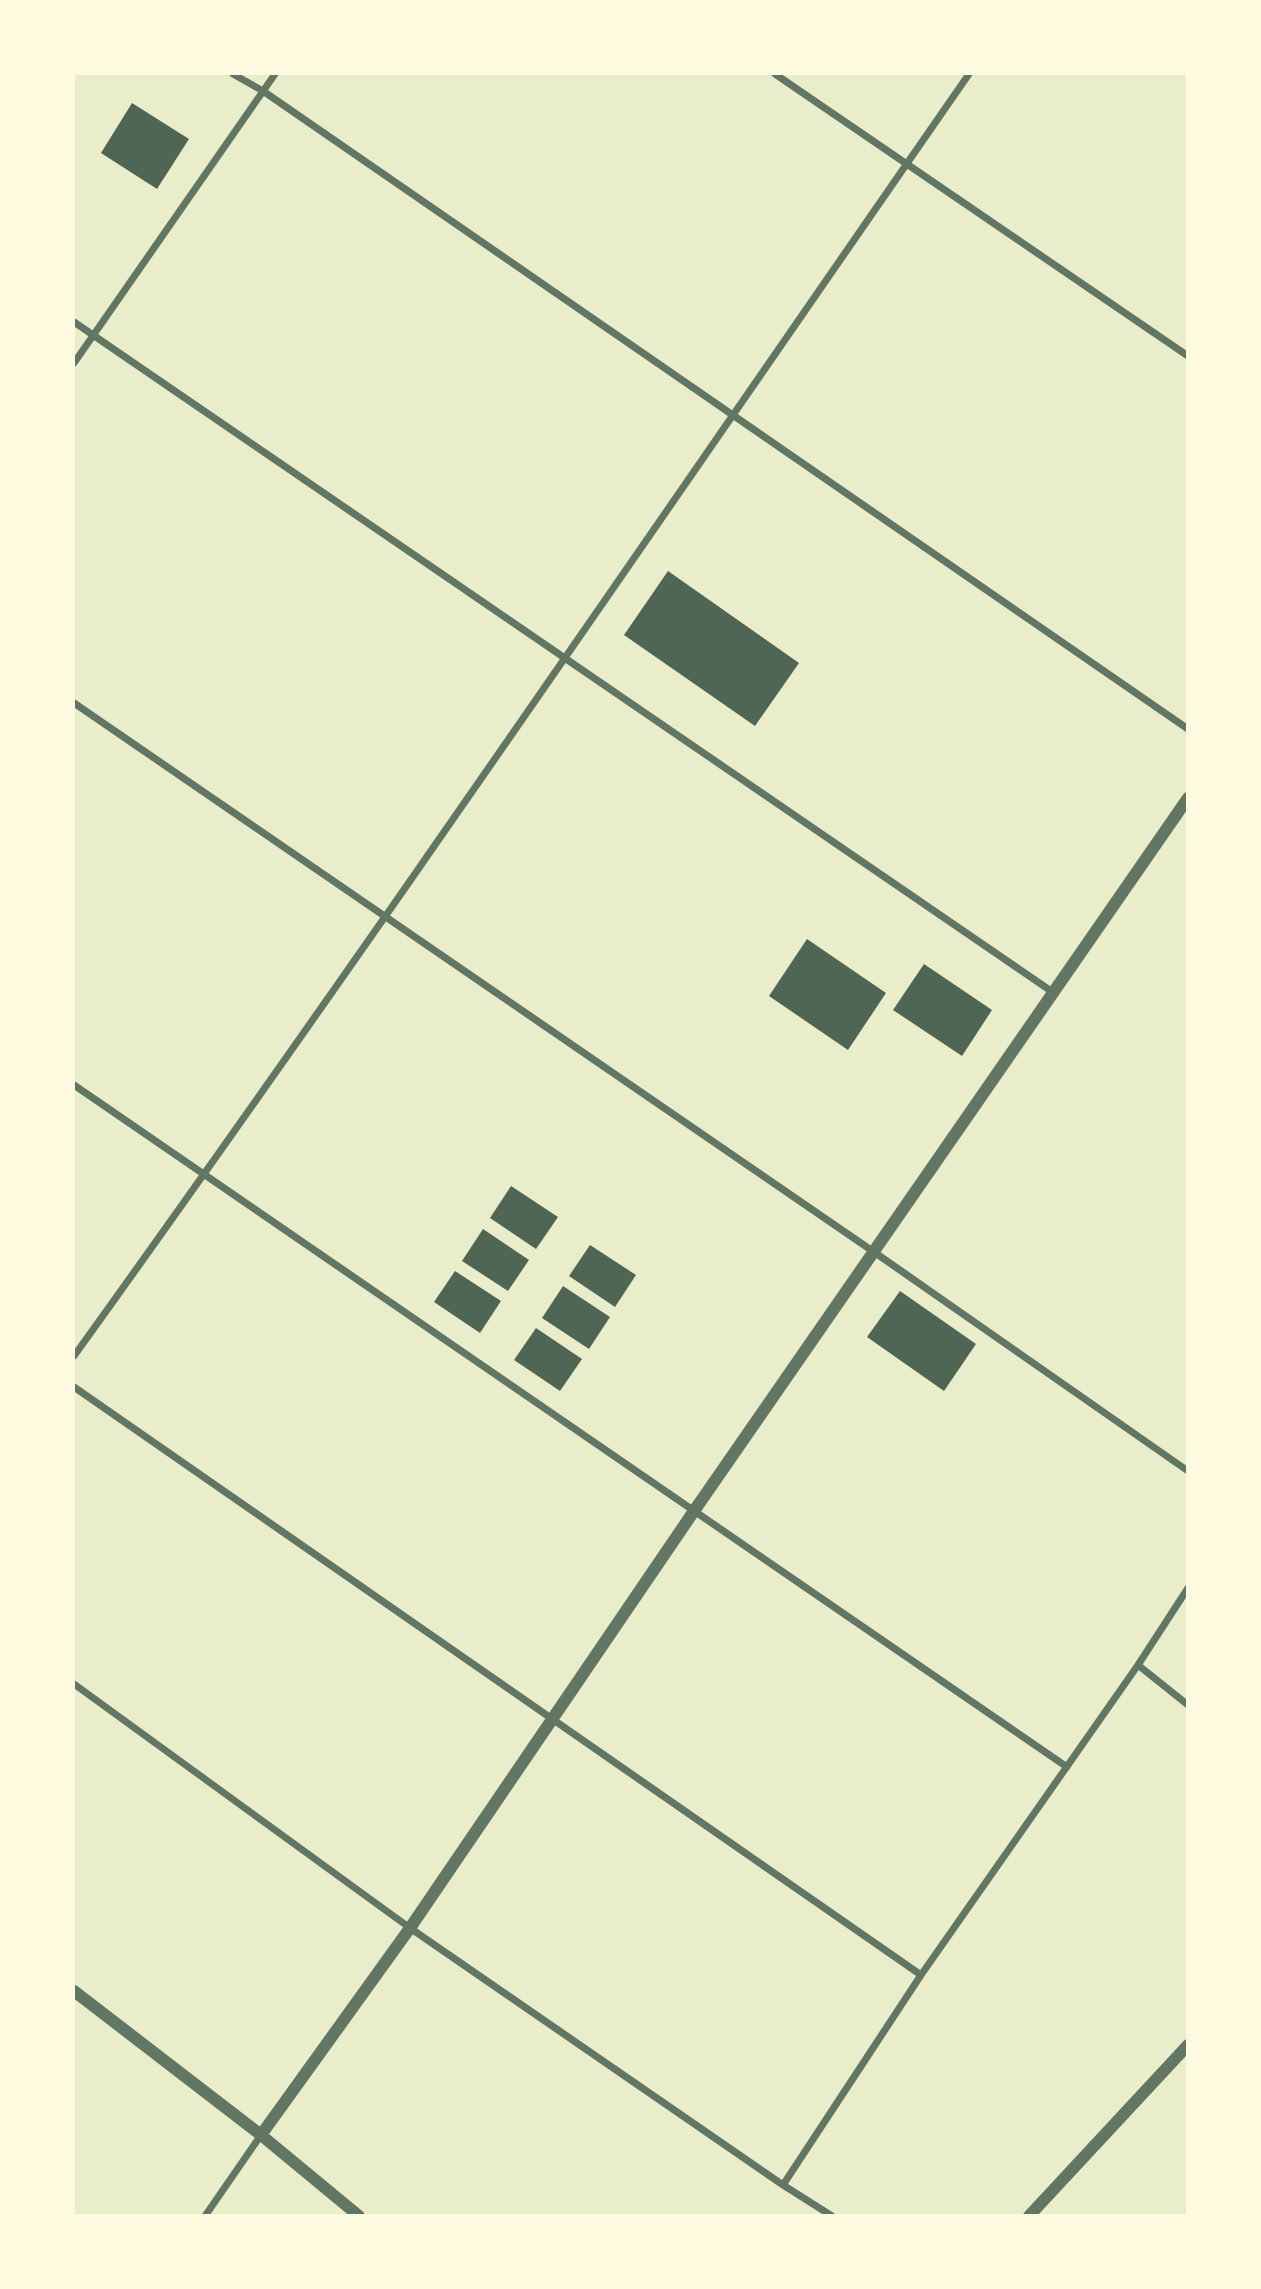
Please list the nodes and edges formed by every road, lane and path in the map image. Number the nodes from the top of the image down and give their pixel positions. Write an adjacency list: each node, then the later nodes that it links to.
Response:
1 (233, 74): 5 (street)
2 (275, 74): 5 (street)
3 (775, 74): 6 (street)
4 (969, 74): 6 (street)
5 (263, 91): 8 (street); 11 (street)
6 (906, 164): 9 (street); 11 (street)
7 (74, 322): 8 (street)
8 (93, 334): 10 (street); 12 (street)
9 (1188, 356)
10 (74, 363)
11 (734, 415): 12 (street); 14 (street)
12 (564, 658): 16 (street); 17 (street)
13 (74, 703): 16 (street)
14 (1188, 729)
15 (1188, 798): 17 (street)
16 (384, 916): 19 (street); 20 (street)
17 (1054, 993): 20 (street)
18 (74, 1085): 19 (street)
19 (204, 1175): 21 (street); 24 (street)
20 (874, 1252): 23 (street); 24 (street)
21 (74, 1356)
22 (74, 1387): 29 (street)
23 (1188, 1471)
24 (694, 1511): 29 (street); 30 (street)
25 (1188, 1588): 26 (street)
26 (1138, 1665): 28 (street); 30 (street)
27 (74, 1684): 31 (street)
28 (1188, 1705)
29 (553, 1719): 31 (street); 32 (street)
30 (1066, 1767): 32 (street)
31 (410, 1928): 35 (street); 36 (street)
32 (921, 1975): 36 (street)
33 (74, 1991): 35 (street)
34 (1188, 2045): 40 (street)
35 (261, 2135): 37 (street); 38 (street)
36 (783, 2185): 39 (street)
37 (205, 2216)
38 (359, 2216)
39 (832, 2216)
40 (1029, 2216)

